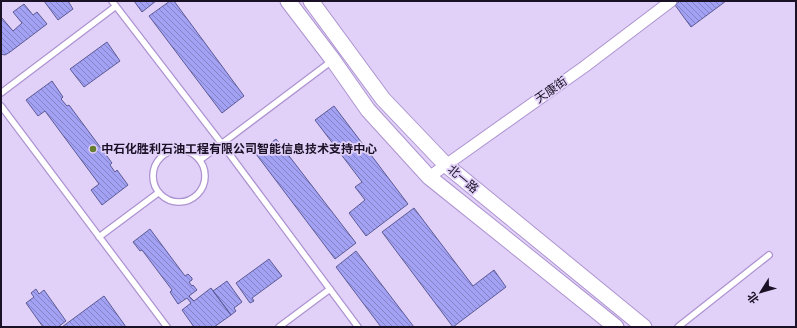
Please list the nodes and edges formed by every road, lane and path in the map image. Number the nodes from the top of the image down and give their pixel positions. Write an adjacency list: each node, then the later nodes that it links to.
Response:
1 (112, 1): 5 (lane)
2 (288, 1): 6 (main road, 北一路)
3 (311, 1): 11 (main road, 北一路)
4 (671, 1): 11 (street, 天康街)
5 (116, 6): 7 (lane); 9 (lane)
6 (333, 60): 9 (lane); 12 (main road, 北一路)
7 (1, 93)
8 (1, 106): 14 (lane)
9 (222, 144): 10 (lane); 16 (lane)
10 (200, 160): 13 (lane); 13 (lane)
11 (446, 165): 12 (street, 天康街); 21 (main road, 北一路)
12 (429, 177): 20 (main road, 北一路)
13 (158, 193): 14 (lane)
14 (99, 237): 17 (lane)
15 (769, 255): 22 (lane)
16 (330, 290): 18 (lane); 19 (lane)
17 (167, 327)
18 (279, 327)
19 (358, 327)
20 (616, 327)
21 (644, 327)
22 (678, 327)

